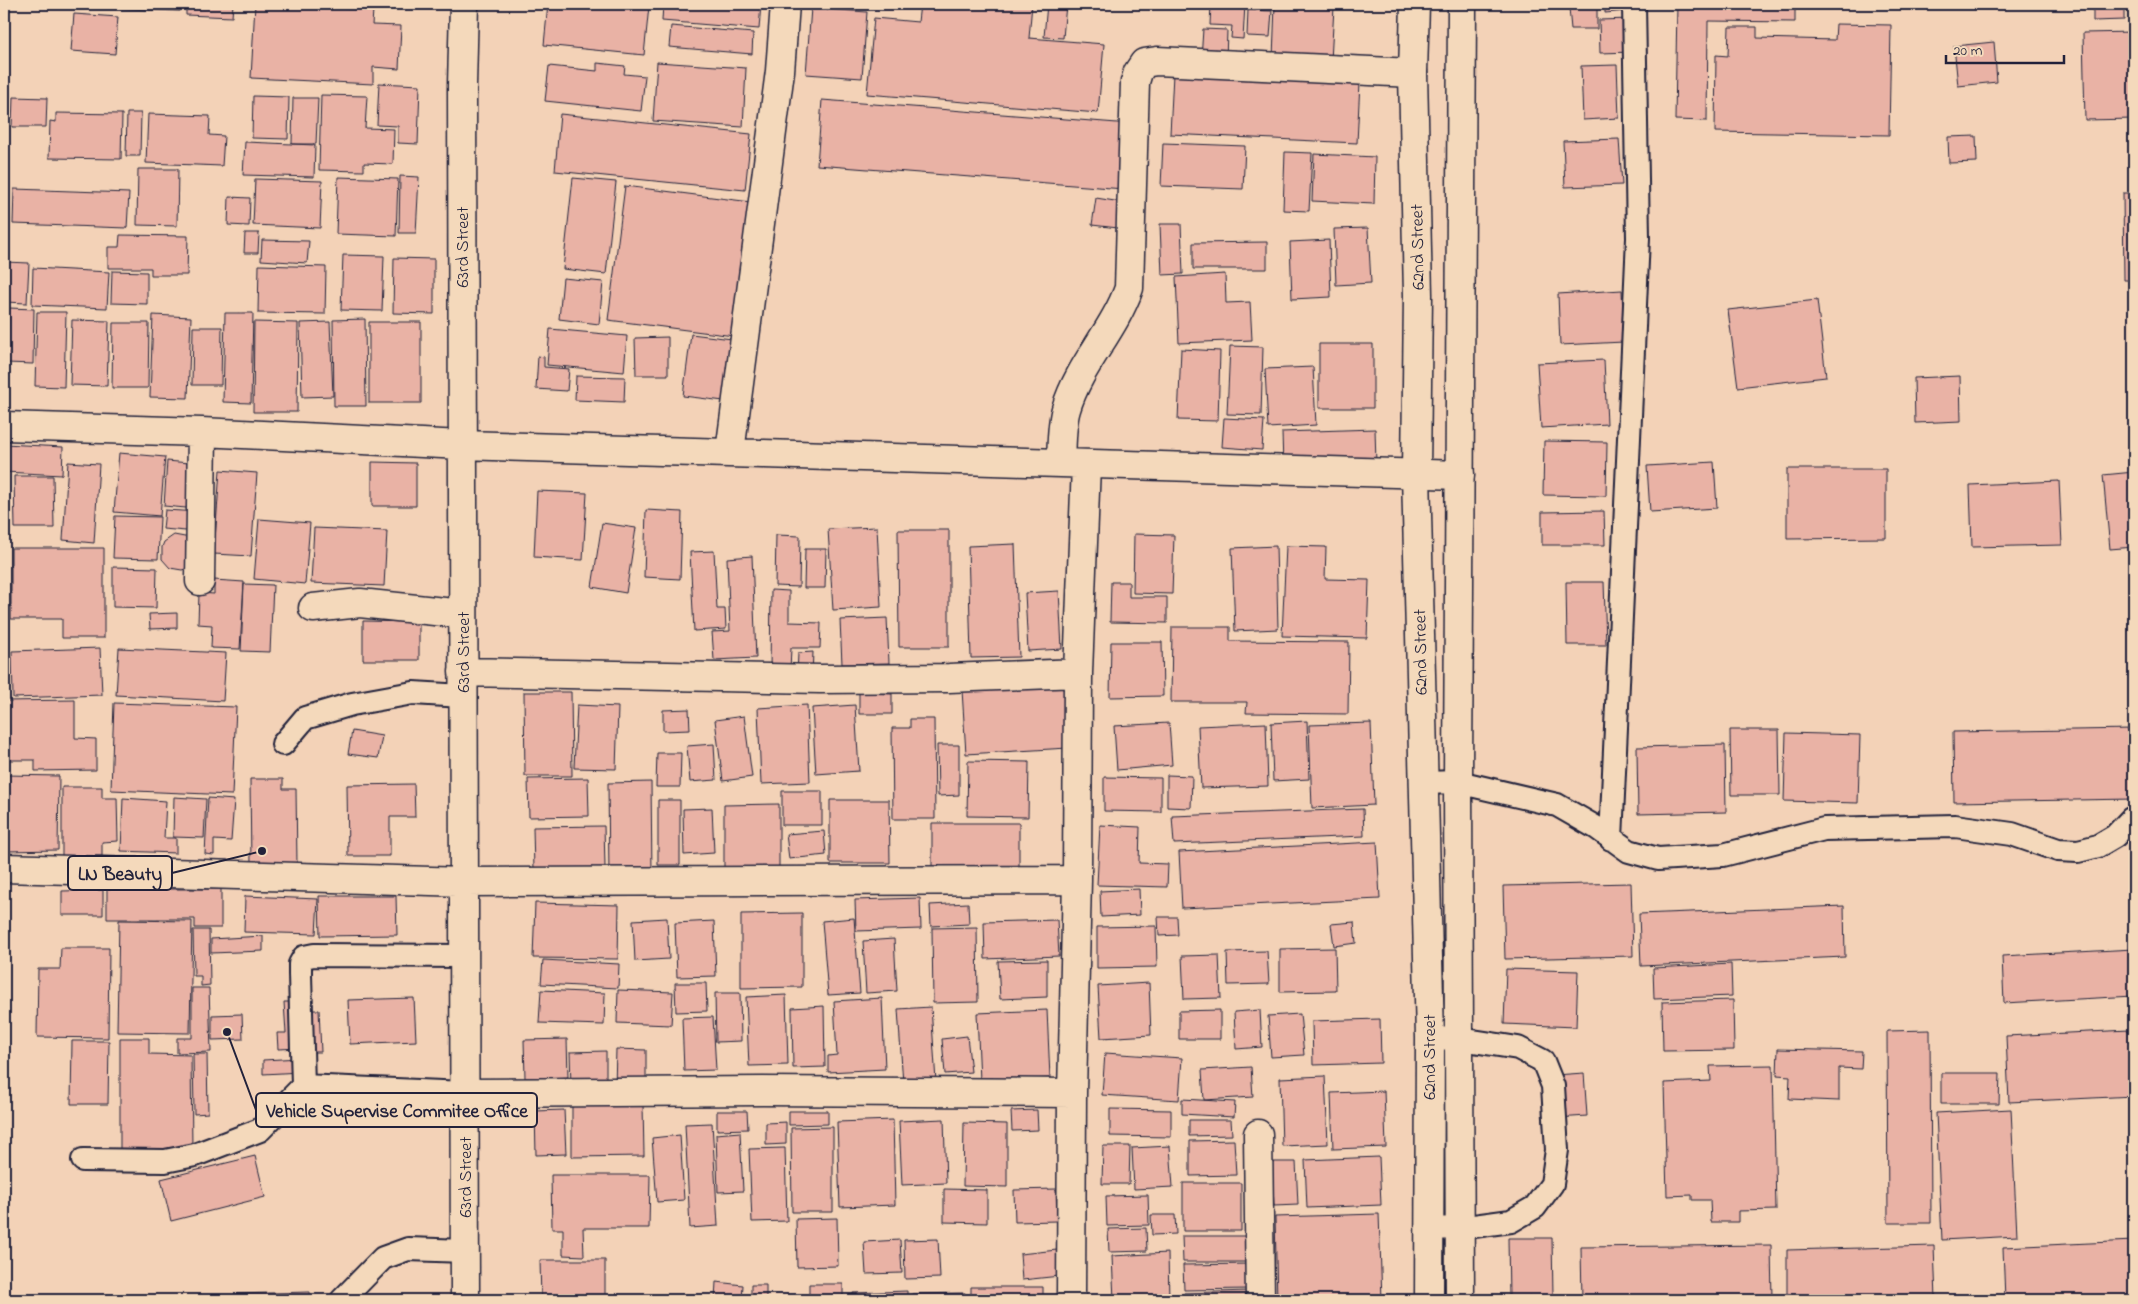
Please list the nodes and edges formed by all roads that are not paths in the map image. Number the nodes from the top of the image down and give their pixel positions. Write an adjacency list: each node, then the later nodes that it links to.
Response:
1 (464, 4): 9 (street, 63rd Street)
2 (785, 4): 10 (street)
3 (1415, 4): 6 (street, 62nd Street)
4 (1462, 4): 13 (street, 62nd Street)
5 (1634, 4): 23 (lane)
6 (1414, 73): 11 (street); 12 (street, 62nd Street)
7 (4, 426): 8 (street)
8 (202, 432): 9 (street); 14 (street)
9 (462, 445): 10 (street); 16 (street, 63rd Street)
10 (730, 452): 11 (street)
11 (1074, 464): 12 (street); 17 (street)
12 (1416, 473): 13 (street); 21 (street, 62nd Street)
13 (1460, 475): 20 (street, 62nd Street)
14 (200, 581)
15 (313, 608): 16 (street)
16 (463, 614): 18 (street, 63rd Street)
17 (1078, 673): 18 (street); 25 (street)
18 (463, 684): 19 (lane); 26 (street, 63rd Street)
19 (283, 744)
20 (1458, 782): 21 (lane); 23 (lane); 29 (street, 62nd Street)
21 (1423, 783): 28 (street, 62nd Street)
22 (2130, 819): 23 (lane)
23 (1610, 839)
24 (4, 868): 26 (street)
25 (1077, 880): 26 (street); 31 (street)
26 (464, 882): 27 (street, 63rd Street)
27 (464, 956): 30 (lane); 32 (street, 63rd Street)
28 (1430, 1038): 29 (lane); 36 (street, 62nd Street)
29 (1460, 1039): 35 (street, 62nd Street); 35 (lane)
30 (303, 1086): 32 (lane); 34 (lane)
31 (1072, 1093): 32 (street); 40 (street)
32 (465, 1094): 37 (street, 63rd Street)
33 (1258, 1134): 41 (street)
34 (83, 1160)
35 (1459, 1228): 36 (lane); 43 (street, 62nd Street)
36 (1429, 1229): 42 (street, 62nd Street)
37 (465, 1251): 38 (lane); 39 (street, 63rd Street)
38 (342, 1300)
39 (465, 1300)
40 (1070, 1300)
41 (1260, 1300)
42 (1429, 1300)
43 (1460, 1300)

